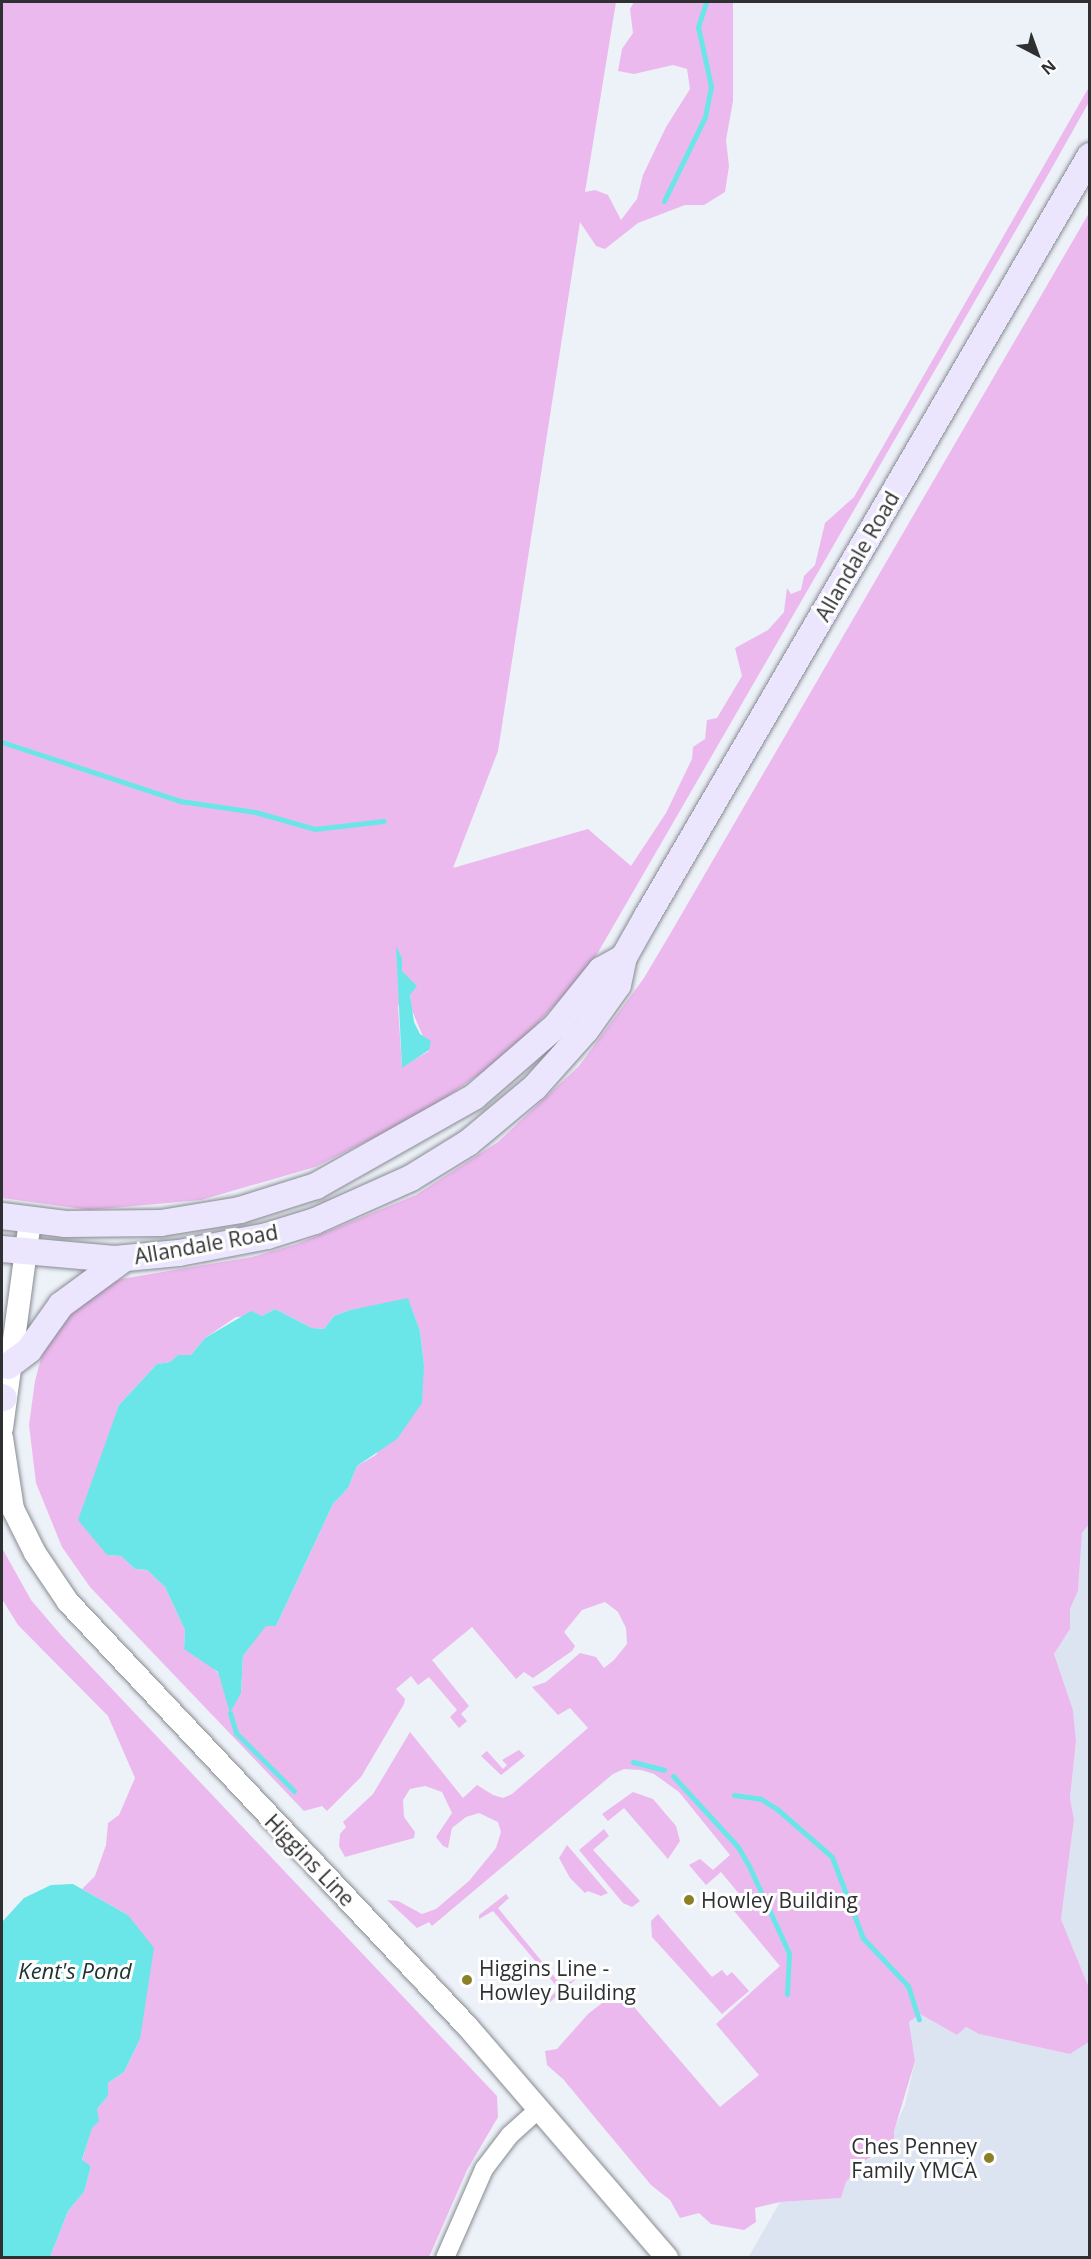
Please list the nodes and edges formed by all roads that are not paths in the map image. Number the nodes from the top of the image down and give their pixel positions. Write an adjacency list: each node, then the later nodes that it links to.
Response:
1 (1089, 156): 2 (main road, Allandale Road)
2 (624, 957): 4 (main road, Allandale Road); 6 (main road, Allandale Road)
3 (2, 1216): 4 (main road, Allandale Road)
4 (30, 1222): 5 (street)
5 (14, 1251): 6 (main road, Allandale Road); 7 (street)
6 (125, 1258): 7 (main road)
7 (8, 1366): 8 (street)
8 (3, 1398): 9 (street)
9 (2, 1428)
10 (2, 1438): 11 (street, Higgins Line)
11 (539, 2109): 12 (street); 13 (street, Higgins Line)
12 (445, 2258)
13 (667, 2258)

